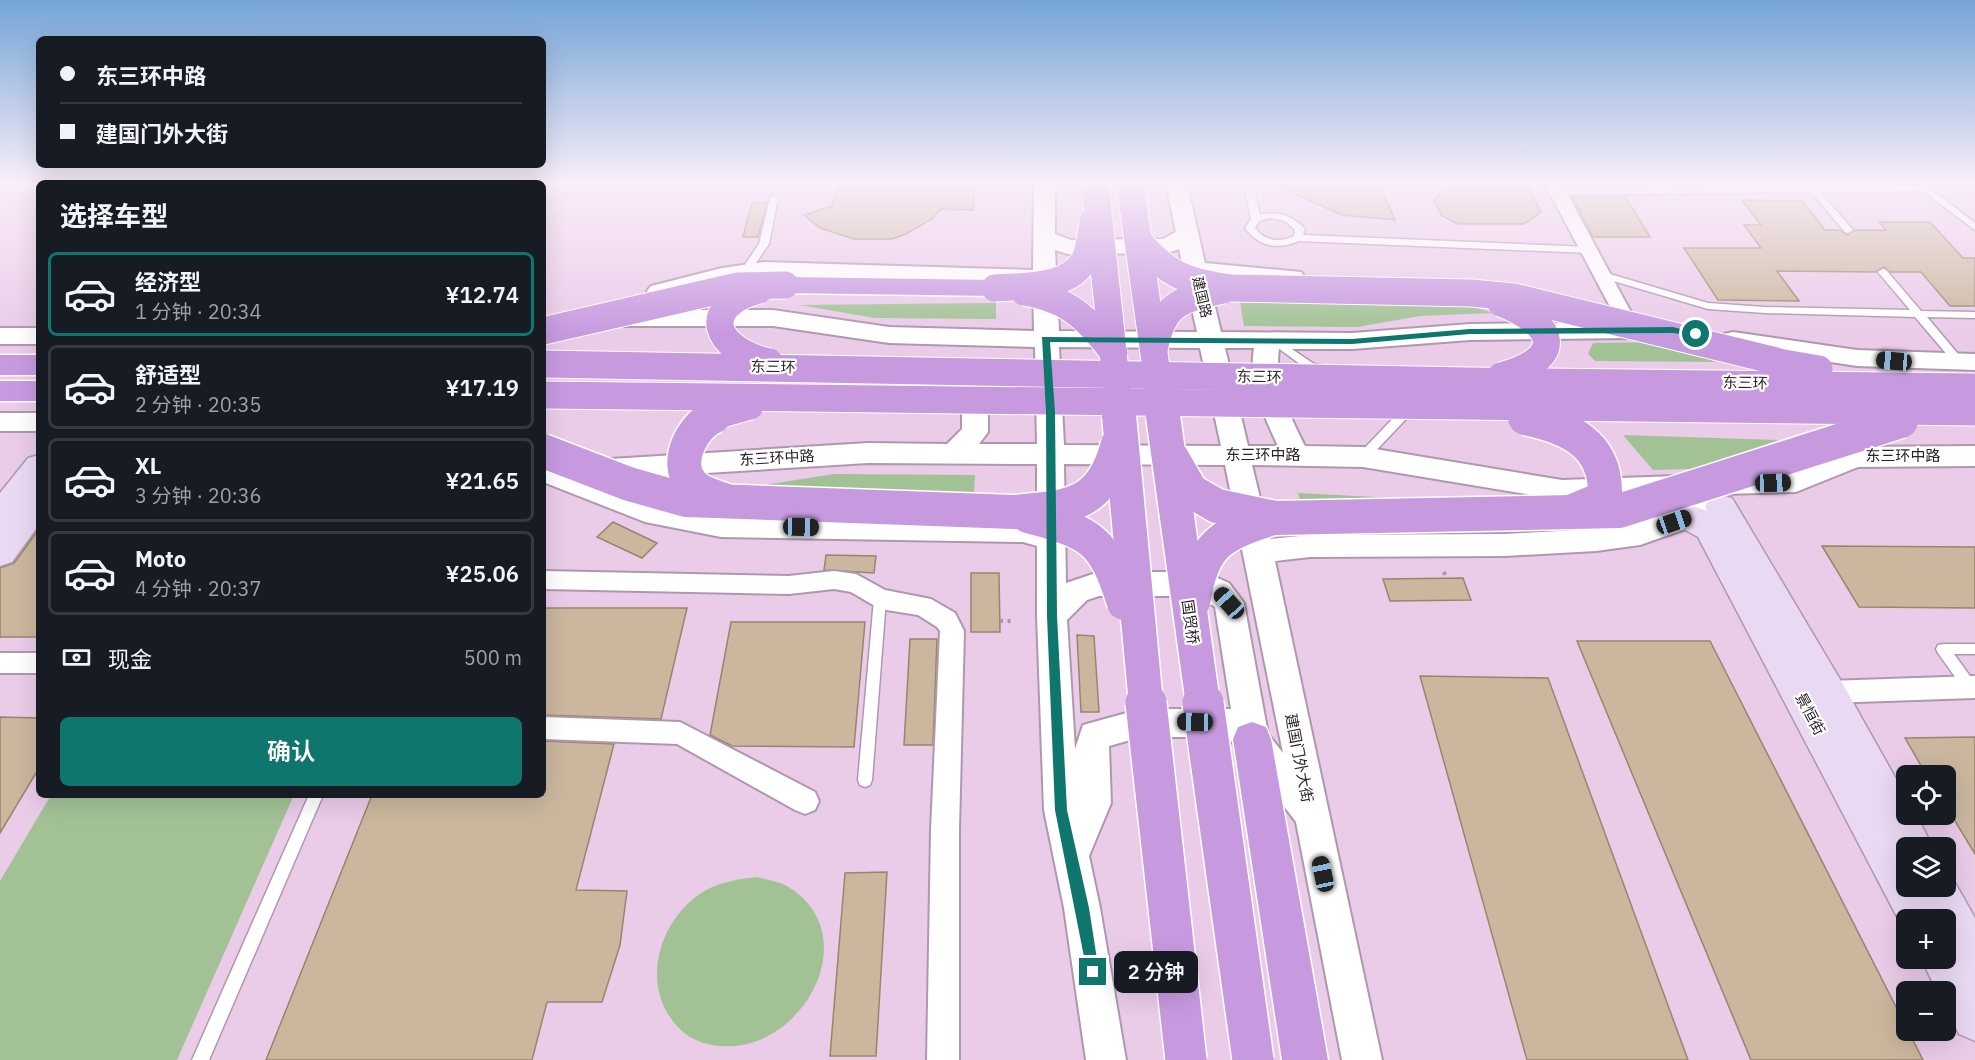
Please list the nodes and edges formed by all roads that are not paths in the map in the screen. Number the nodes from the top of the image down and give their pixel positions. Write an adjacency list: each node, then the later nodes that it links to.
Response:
1 (766, 233): 15 (lane)
2 (1044, 233): 10 (street)
3 (1089, 233): 20 (highway, bridge)
4 (1100, 233): 36 (highway, bridge)
5 (1137, 233): 12 (highway, 国贸桥, bridge)
6 (1253, 233): 11 (lane)
7 (1299, 233): 11 (lane)
8 (1580, 233): 13 (street)
9 (1188, 234): 10 (street); 14 (street, 建国路)
10 (1044, 237): 18 (street)
11 (1298, 238): 13 (lane)
12 (1138, 240): 21 (highway, bridge); 37 (highway, 国贸桥, bridge)
13 (1589, 250): 17 (street)
14 (1196, 269): 25 (street); 34 (street, 建国路)
15 (748, 272): 18 (street); 26 (street)
16 (1883, 272): 23 (lane)
17 (1603, 275): 23 (lane); 25 (street)
18 (1044, 276): 33 (street)
19 (785, 285): 20 (highway); 27 (highway, bridge); 44 (highway, bridge)
20 (995, 288): 36 (highway, bridge)
21 (1231, 288): 22 (highway, bridge); 37 (highway, bridge)
22 (1471, 293): 43 (highway, bridge); 49 (highway, bridge)
23 (1919, 315): 24 (lane); 38 (lane)
24 (1975, 315)
25 (1624, 316): 29 (street)
26 (546, 322)
27 (546, 323)
28 (546, 323): 32 (street)
29 (1673, 330): 35 (street); 38 (street)
30 (0, 336): 31 (street)
31 (36, 336)
32 (945, 336): 33 (street); 57 (street)
33 (1045, 339): 34 (street); 58 (street)
34 (1212, 339): 35 (street); 59 (street, 建国路)
35 (1271, 340): 42 (lane); 60 (street)
36 (1114, 353): 55 (highway, bridge)
37 (1153, 353): 56 (highway, 国贸桥, bridge)
38 (1967, 362)
39 (546, 364): 44 (highway, 东三环, bridge)
40 (0, 365): 41 (highway)
41 (36, 365)
42 (1312, 368): 52 (lane); 52 (lane)
43 (1469, 381): 44 (highway, 东三环, bridge); 49 (highway, 东三环, bridge)
44 (825, 383): 48 (highway, 东三环, bridge); 50 (highway, 东三环, bridge); 68 (highway, bridge)
45 (1975, 387): 49 (highway, 东三环, bridge)
46 (0, 391): 47 (highway)
47 (36, 391)
48 (546, 395)
49 (1928, 399): 50 (highway, 东三环, bridge); 51 (highway, 东三环, bridge); 71 (highway, bridge)
50 (1440, 405): 71 (highway, bridge)
51 (1975, 412)
52 (1403, 416): 62 (lane)
53 (0, 422): 54 (street)
54 (36, 422)
55 (1120, 434): 70 (highway, bridge); 82 (highway, bridge)
56 (1165, 438): 73 (highway, bridge); 80 (highway, 国贸桥, bridge)
57 (954, 453): 58 (street, 东三环中路); 63 (street, 东三环中路)
58 (1050, 455): 59 (street, 东三环中路); 74 (street)
59 (1237, 455): 60 (street, 东三环中路); 75 (street, 建国门外大街)
60 (1296, 456): 62 (street, 东三环中路)
61 (1975, 456): 67 (street, 东三环中路)
62 (1363, 457): 67 (street, 东三环中路)
63 (546, 465)
64 (546, 465): 68 (highway, bridge)
65 (546, 466): 74 (street)
66 (36, 472): 69 (main road)
67 (1796, 482): 72 (street)
68 (731, 503): 70 (highway, bridge)
69 (20, 507): 76 (main road)
70 (1014, 512): 82 (highway, bridge)
71 (1569, 512): 73 (highway, bridge)
72 (1705, 512): 75 (street); 86 (main road, 景恒街); 96 (main road, 景恒街)
73 (1275, 518): 80 (highway, bridge)
74 (1052, 540): 79 (street)
75 (1258, 551): 92 (street, 建国门外大街)
76 (0, 553)
77 (546, 580): 78 (street)
78 (880, 599): 89 (lane); 101 (street)
79 (1052, 616): 88 (street); 94 (street)
80 (1190, 622): 104 (highway, 国贸桥, bridge)
81 (1975, 649): 85 (lane)
82 (1140, 650): 103 (highway, bridge)
83 (0, 663): 84 (street)
84 (36, 663)
85 (1972, 687): 86 (street)
86 (1828, 692): 93 (main road, 景恒街)
87 (546, 728): 91 (street)
88 (1252, 739): 92 (street); 94 (street); 105 (highway)
89 (865, 780)
90 (315, 798): 100 (lane)
91 (805, 801)
92 (1311, 817): 106 (street, 建国门外大街)
93 (1907, 837)
94 (1071, 855): 102 (street)
95 (1940, 897): 97 (main road)
96 (1916, 909)
97 (1975, 961)
98 (1949, 969): 99 (main road)
99 (1975, 1018)
100 (200, 1060)
101 (943, 1060)
102 (1106, 1060)
103 (1186, 1060)
104 (1253, 1060)
105 (1305, 1060)
106 (1362, 1060)

